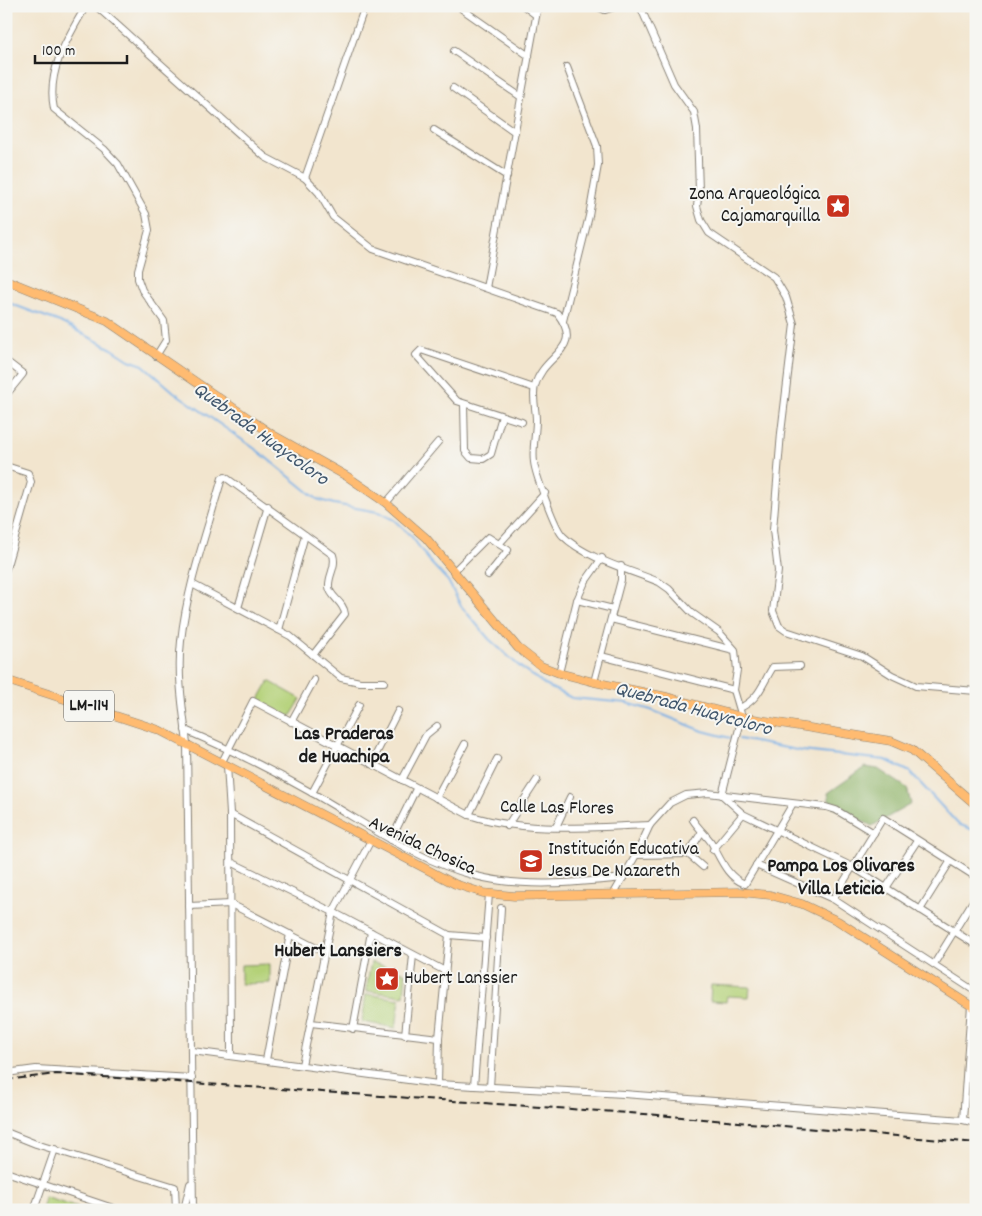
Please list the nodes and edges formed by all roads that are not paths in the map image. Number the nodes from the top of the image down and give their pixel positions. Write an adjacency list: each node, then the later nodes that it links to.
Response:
1 (86, 6): 23 (street)
2 (96, 6): 19 (street)
3 (365, 6): 19 (street)
4 (524, 6): 10 (street)
5 (538, 6): 10 (street)
6 (596, 6): 7 (street)
7 (618, 6)
8 (640, 6): 58 (street)
9 (462, 9): 12 (street)
10 (536, 15): 12 (street)
11 (454, 50): 15 (street)
12 (529, 56): 15 (street)
13 (567, 67): 22 (street)
14 (453, 88): 17 (street)
15 (521, 97): 17 (street)
16 (434, 130): 18 (street)
17 (515, 132): 18 (street)
18 (507, 176): 21 (street)
19 (305, 178): 21 (street)
20 (6, 280): 23 (main road)
21 (486, 288): 22 (street)
22 (563, 321): 25 (street)
23 (156, 356): 33 (main road)
24 (6, 361): 26 (street)
25 (534, 388): 27 (street); 32 (street)
26 (6, 395)
27 (464, 404): 28 (street); 28 (street)
28 (502, 416): 29 (street)
29 (522, 422)
30 (438, 442): 33 (street)
31 (6, 466): 39 (street)
32 (545, 493): 36 (street); 37 (street)
33 (386, 503): 40 (main road)
34 (268, 506): 35 (street); 42 (street); 44 (street)
35 (305, 535): 47 (street); 49 (street)
36 (499, 544): 40 (street); 41 (street)
37 (602, 558): 38 (street); 43 (street)
38 (621, 566): 45 (street); 48 (street)
39 (6, 569)
40 (454, 571): 52 (main road)
41 (488, 575)
42 (192, 584): 44 (street); 65 (street)
43 (577, 600): 45 (street); 52 (street)
44 (238, 608): 47 (street)
45 (613, 609): 46 (street)
46 (611, 619): 48 (street); 50 (street)
47 (279, 630): 49 (street)
48 (735, 650): 57 (street)
49 (313, 655): 55 (street)
50 (601, 656): 56 (street); 57 (street)
51 (800, 666): 60 (street)
52 (559, 674): 56 (main road)
53 (6, 680): 66 (main road, Avenida Chosica / LM-114)
54 (314, 680): 63 (street)
55 (384, 682)
56 (594, 682): 62 (main road)
57 (734, 690): 60 (street)
58 (976, 691)
59 (359, 705): 68 (street)
60 (740, 708): 62 (street)
61 (398, 710): 72 (street)
62 (742, 717): 77 (street); 81 (main road)
63 (291, 722): 68 (street, Calle Las Flores); 69 (street, Calle Las Flores)
64 (437, 726): 73 (street)
65 (185, 730): 66 (street); 69 (street)
66 (185, 742): 71 (main road, Avenida Chosica / LM-114); 112 (street)
67 (465, 744): 79 (street)
68 (337, 747): 72 (street, Calle Las Flores); 76 (street)
69 (229, 748): 71 (street); 76 (street)
70 (497, 759): 84 (street)
71 (225, 763): 82 (street); 94 (main road, Avenida Chosica / LM-114)
72 (371, 764): 73 (street, Calle Las Flores)
73 (402, 780): 75 (street, Calle Las Flores)
74 (536, 780): 87 (street)
75 (416, 789): 79 (street, Calle Las Flores); 92 (street)
76 (312, 793): 92 (street)
77 (722, 794): 80 (street); 83 (street); 86 (street)
78 (570, 797): 88 (street)
79 (436, 798): 84 (street, Calle Las Flores)
80 (792, 805): 89 (street); 90 (street)
81 (976, 806)
82 (230, 814): 98 (street); 105 (street)
83 (743, 814): 89 (street); 95 (street)
84 (469, 816): 87 (street, Calle Las Flores)
85 (693, 820): 91 (street)
86 (650, 825): 88 (street, Calle Las Flores); 97 (street)
87 (507, 826): 88 (street, Calle Las Flores)
88 (556, 827)
89 (776, 830): 100 (street); 102 (street)
90 (874, 833): 93 (street); 102 (street)
91 (702, 834): 95 (street); 96 (street)
92 (392, 840): 104 (street)
93 (917, 841): 99 (street); 106 (street)
94 (370, 842): 105 (street); 107 (main road, Avenida Chosica / LM-114)
95 (713, 850): 100 (street)
96 (688, 854): 97 (street); 101 (street)
97 (636, 855): 104 (street)
98 (231, 862): 111 (street); 115 (street)
99 (950, 862): 103 (street); 114 (street)
100 (756, 865): 110 (street)
101 (702, 867)
102 (853, 867): 106 (street); 110 (street)
103 (976, 877)
104 (623, 878): 108 (street)
105 (350, 879): 115 (street); 119 (street)
106 (886, 888): 114 (street)
107 (489, 894): 108 (main road, Avenida Chosica / LM-114); 120 (street)
108 (613, 895): 127 (main road, Avenida Chosica / LM-114)
109 (975, 897): 116 (street)
110 (833, 899): 124 (street)
111 (231, 904): 112 (street); 118 (street); 133 (street)
112 (189, 906): 132 (street)
113 (501, 908): 140 (street)
114 (920, 910): 116 (street)
115 (333, 912): 117 (street); 122 (street)
116 (954, 931): 121 (street); 124 (street)
117 (370, 932): 123 (street); 129 (street)
118 (290, 934): 122 (street); 134 (street)
119 (449, 934): 120 (street); 125 (street)
120 (486, 938): 139 (street)
121 (976, 945)
122 (324, 952): 128 (street)
123 (413, 955): 125 (street); 130 (street)
124 (934, 964): 126 (street)
125 (445, 972): 131 (street)
126 (976, 992)
127 (973, 1007): 141 (street)
128 (311, 1023): 129 (street); 135 (street)
129 (353, 1029): 130 (street)
130 (405, 1035): 131 (street)
131 (439, 1038): 138 (street)
132 (192, 1051): 133 (street); 137 (street)
133 (231, 1055): 134 (street)
134 (266, 1060): 135 (street)
135 (302, 1064): 138 (street)
136 (6, 1072): 137 (street)
137 (192, 1078): 146 (street)
138 (438, 1084): 139 (street)
139 (474, 1086): 140 (street)
140 (490, 1087): 141 (street)
141 (963, 1120): 142 (street)
142 (976, 1123)
143 (6, 1132): 144 (street)
144 (55, 1149): 147 (street); 150 (street)
145 (6, 1172): 147 (street)
146 (192, 1174): 151 (street); 152 (street)
147 (43, 1184): 148 (street); 149 (street)
148 (34, 1210)
149 (119, 1210)
150 (176, 1210)
151 (184, 1210)
152 (193, 1210)

